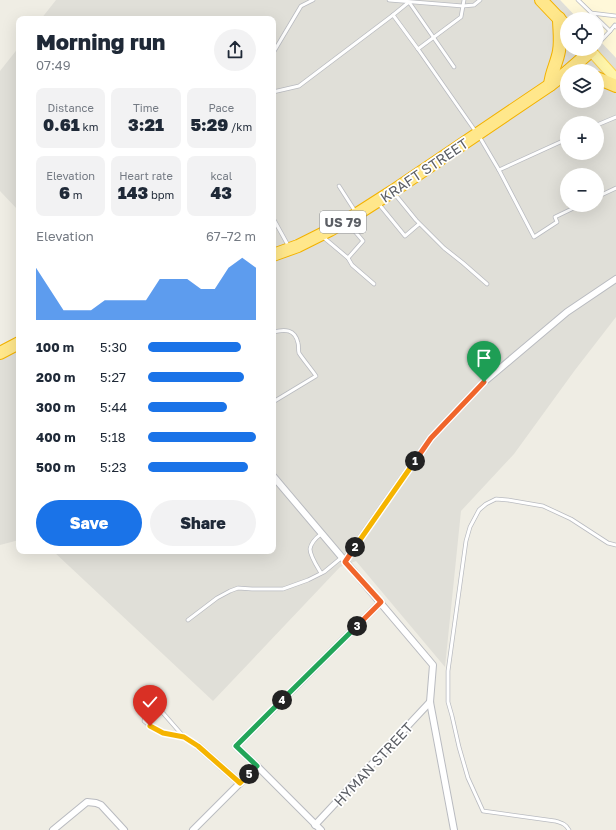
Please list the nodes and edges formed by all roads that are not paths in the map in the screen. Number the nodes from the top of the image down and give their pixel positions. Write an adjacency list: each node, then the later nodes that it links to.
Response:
1 (312, 0): 21 (lane)
2 (389, 0): 3 (lane)
3 (401, 0): 8 (lane)
4 (464, 0): 9 (lane)
5 (480, 0): 9 (lane)
6 (541, 0): 14 (highway)
7 (578, 0): 10 (lane)
8 (409, 2): 9 (lane); 11 (lane); 18 (lane)
9 (463, 6): 18 (lane)
10 (590, 12)
11 (393, 15): 22 (lane); 33 (lane)
12 (604, 15): 13 (lane)
13 (616, 16)
14 (560, 19)
15 (604, 25): 17 (lane)
16 (616, 25): 17 (lane)
17 (610, 31): 19 (lane)
18 (434, 37): 22 (lane); 26 (lane)
19 (604, 37)
20 (560, 43): 31 (highway)
21 (276, 48)
22 (418, 49): 36 (lane)
23 (584, 56): 25 (highway, KRAFT STREET / US 79)
24 (598, 56): 28 (main road)
25 (576, 64)
26 (454, 67)
27 (560, 78): 31 (highway, KRAFT STREET / US 79)
28 (616, 79)
29 (604, 81): 32 (highway)
30 (560, 83): 31 (highway)
31 (550, 85): 36 (highway, KRAFT STREET / US 79)
32 (616, 86)
33 (276, 91)
34 (616, 117): 35 (lane)
35 (604, 122)
36 (478, 134): 38 (lane); 41 (highway, KRAFT STREET / US 79)
37 (560, 142): 38 (lane)
38 (499, 170): 44 (lane)
39 (339, 186): 45 (lane)
40 (616, 188): 42 (lane)
41 (393, 191): 43 (highway, KRAFT STREET / US 79); 48 (lane)
42 (604, 194)
43 (377, 202): 45 (highway, KRAFT STREET / US 79); 48 (lane)
44 (565, 212)
45 (357, 214): 46 (highway, KRAFT STREET / US 79)
46 (346, 220): 49 (highway, KRAFT STREET / US 79); 52 (lane)
47 (276, 224): 50 (lane)
48 (419, 224): 55 (lane)
49 (320, 235): 50 (highway, KRAFT STREET / US 79); 52 (lane)
50 (290, 249): 51 (highway, KRAFT STREET / US 79)
51 (276, 254)
52 (348, 258): 54 (lane)
53 (616, 279): 63 (street)
54 (374, 284)
55 (487, 284)
56 (276, 331): 59 (lane)
57 (16, 345): 58 (highway)
58 (0, 353)
59 (276, 400)
60 (276, 480): 61 (street)
61 (321, 534): 63 (street); 64 (lane)
62 (616, 545): 78 (lane)
63 (343, 560): 64 (lane); 65 (street)
64 (321, 573): 66 (lane)
65 (381, 602): 67 (street); 70 (street)
66 (188, 620)
67 (430, 702): 72 (street, HYMAN STREET); 77 (street)
68 (184, 737): 68 (lane); 69 (lane)
69 (198, 746): 71 (street)
70 (257, 766): 71 (street); 72 (street)
71 (240, 783): 75 (street)
72 (316, 825): 76 (street)
73 (54, 830): 74 (street)
74 (124, 830)
75 (193, 830)
76 (321, 830)
77 (454, 830)
78 (569, 830)

